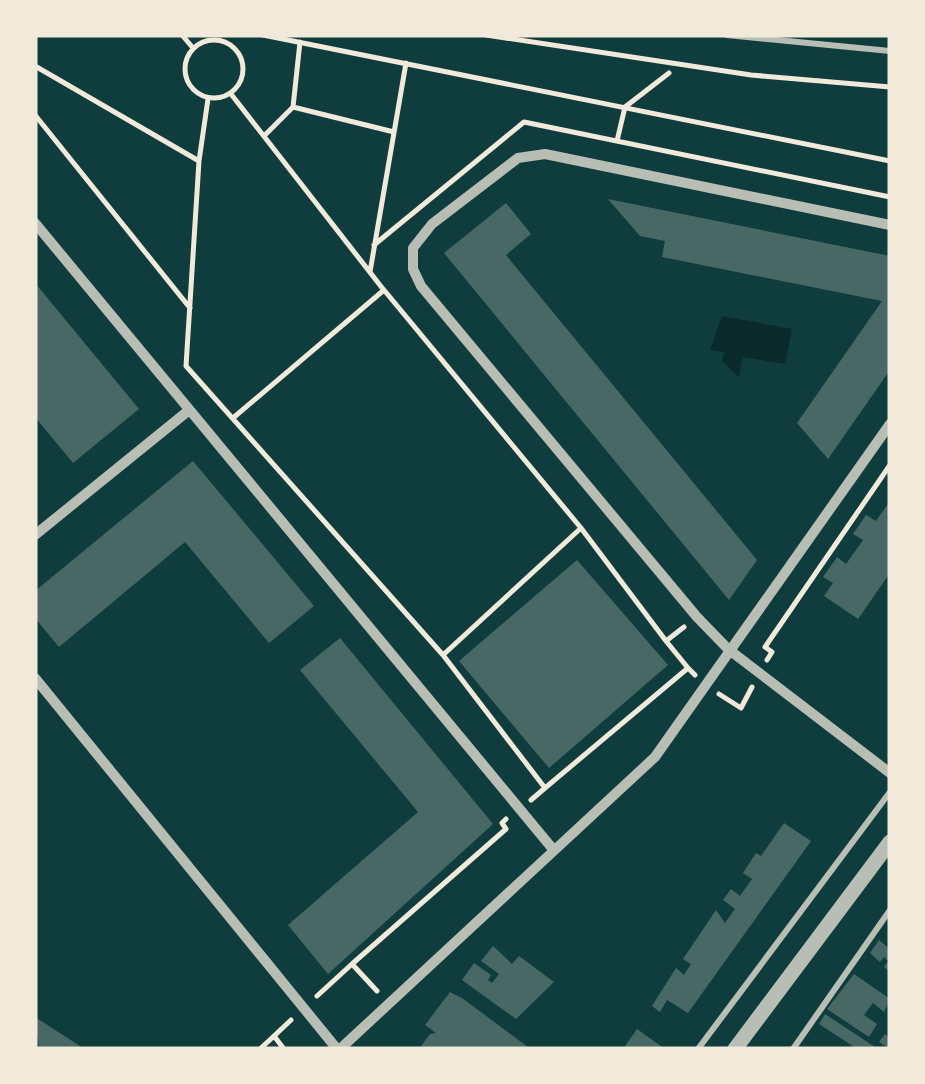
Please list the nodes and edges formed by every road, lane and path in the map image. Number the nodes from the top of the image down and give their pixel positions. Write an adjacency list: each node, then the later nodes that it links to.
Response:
1 (182, 35): 7 (path)
2 (263, 35): 6 (path)
3 (486, 35): 12 (path)
4 (727, 35): 8 (lane)
5 (216, 38): 7 (path); 13 (path)
6 (300, 42): 9 (path); 15 (path)
7 (193, 48): 14 (path)
8 (890, 52)
9 (406, 63): 16 (path); 18 (path)
10 (35, 66): 21 (path)
11 (670, 73): 16 (path)
12 (890, 86)
13 (230, 94): 14 (path); 19 (path)
14 (208, 98): 21 (path)
15 (293, 107): 18 (path); 19 (path)
16 (625, 107): 20 (path); 22 (path)
17 (35, 115): 27 (path)
18 (394, 132): 25 (path)
19 (264, 136): 25 (path)
20 (618, 141)
21 (199, 161): 27 (path)
22 (890, 161)
23 (35, 223): 28 (street)
24 (890, 225): 34 (street)
25 (370, 272): 26 (path)
26 (384, 290): 29 (path); 32 (path)
27 (190, 308): 29 (path)
28 (188, 410): 33 (street); 45 (street)
29 (232, 418): 37 (path)
30 (890, 424): 36 (street)
31 (890, 465): 39 (path)
32 (581, 528): 35 (path); 37 (path)
33 (35, 536)
34 (697, 617): 35 (path); 36 (street)
35 (666, 641): 38 (path)
36 (728, 648): 39 (street); 41 (street)
37 (443, 654): 43 (path)
38 (688, 668): 41 (path); 43 (path)
39 (759, 672): 41 (path); 42 (street)
40 (35, 678): 52 (street)
41 (705, 684): 47 (street)
42 (890, 773)
43 (545, 788): 45 (path)
44 (890, 792): 53 (lane)
45 (519, 809): 47 (street); 49 (path)
46 (890, 842): 54 (street)
47 (552, 848): 49 (street)
48 (890, 910): 55 (lane)
49 (389, 1004): 52 (street)
50 (274, 1036): 51 (path)
51 (260, 1049)
52 (339, 1049)
53 (698, 1049)
54 (735, 1049)
55 (793, 1049)

